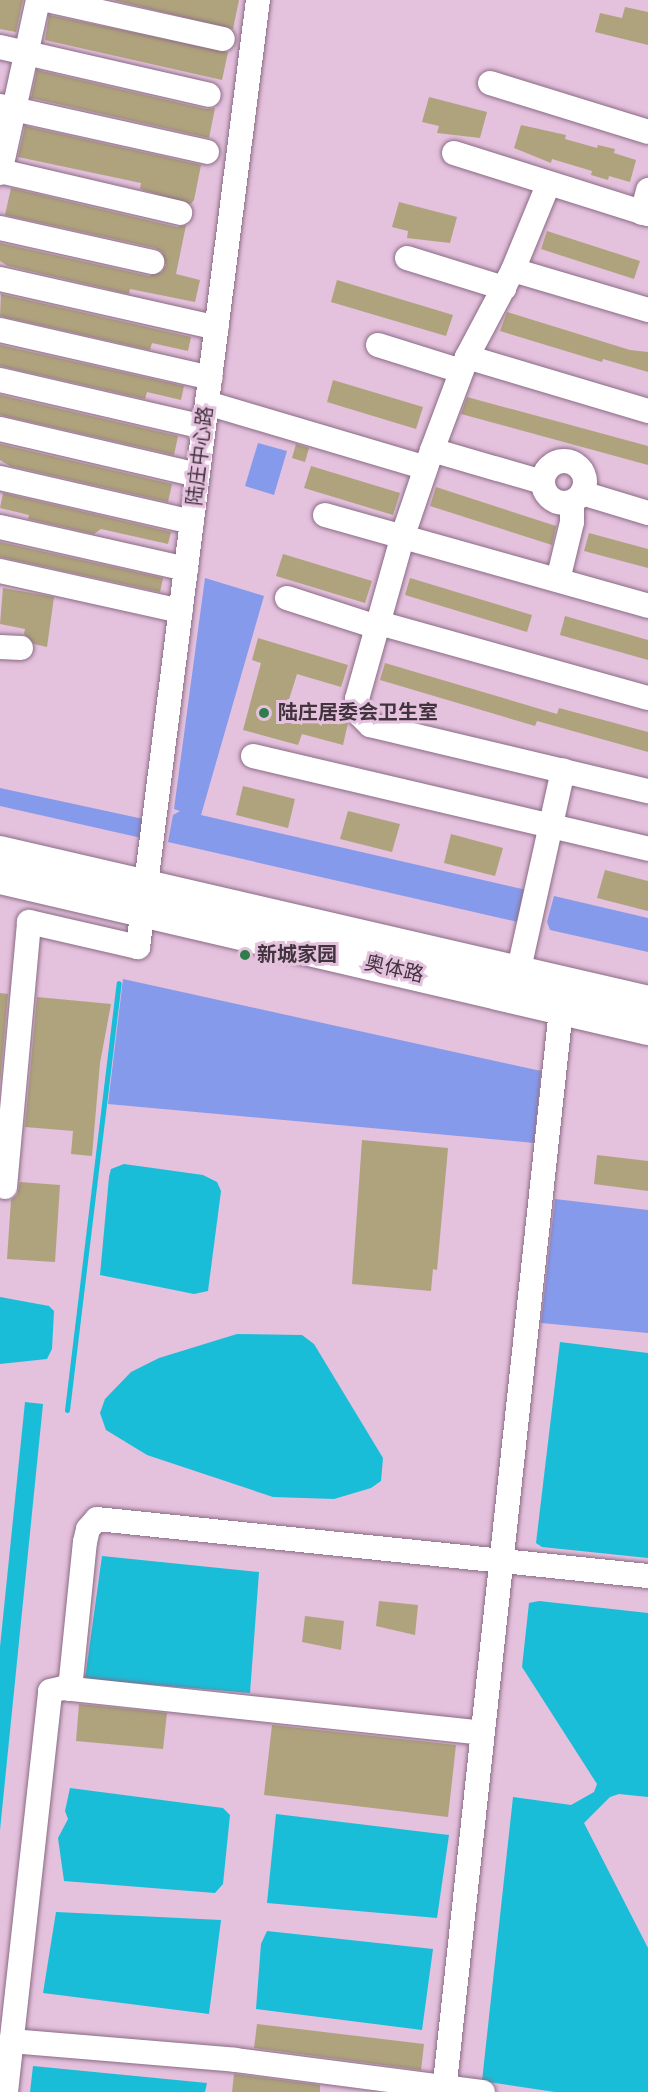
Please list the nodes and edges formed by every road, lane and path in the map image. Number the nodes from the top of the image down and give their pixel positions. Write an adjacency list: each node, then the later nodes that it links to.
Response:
1 (38, 0): 6 (street)
2 (47, 0): 4 (street)
3 (258, 0): 23 (street, 陆庄中心路)
4 (223, 39)
5 (0, 47): 6 (street)
6 (26, 53): 8 (street); 9 (street)
7 (490, 84): 10 (street)
8 (209, 95)
9 (7, 107): 11 (street); 13 (street)
10 (648, 132)
11 (207, 152)
12 (454, 153): 14 (street)
13 (0, 172): 16 (street)
14 (548, 185): 15 (street); 21 (street)
15 (646, 206)
16 (180, 213)
17 (0, 228): 19 (street)
18 (407, 258): 21 (street)
19 (152, 262)
20 (0, 279): 23 (street)
21 (508, 279): 22 (street); 26 (street)
22 (648, 310)
23 (217, 328): 27 (street, 陆庄中心路)
24 (0, 330): 27 (street)
25 (378, 345): 26 (street)
26 (464, 364): 29 (street); 32 (street)
27 (211, 378): 30 (street, 陆庄中心路)
28 (0, 380): 30 (street)
29 (648, 411)
30 (206, 415): 32 (street); 33 (street, 陆庄中心路)
31 (0, 429): 33 (street)
32 (429, 459): 35 (street); 41 (street)
33 (198, 475): 39 (street, 陆庄中心路)
34 (0, 478): 39 (street)
35 (542, 482): 36 (street); 36 (street)
36 (577, 498): 37 (street); 44 (street)
37 (648, 513)
38 (325, 515): 41 (street)
39 (192, 522): 42 (street, 陆庄中心路)
40 (0, 527): 42 (street)
41 (403, 535): 44 (street); 48 (street)
42 (186, 569): 47 (street, 陆庄中心路)
43 (0, 571): 47 (street)
44 (558, 580): 46 (street)
45 (286, 598): 48 (street)
46 (648, 606)
47 (181, 611): 57 (street, 陆庄中心路)
48 (378, 625): 49 (street); 51 (street)
49 (648, 698)
50 (253, 756): 53 (street)
51 (563, 771): 52 (street); 53 (street)
52 (648, 790)
53 (550, 826): 54 (street); 58 (street)
54 (648, 849)
55 (0, 852): 57 (main road, 奥体路)
56 (0, 878): 57 (main road, 奥体路)
57 (143, 898): 58 (main road, 奥体路); 62 (street, 陆庄中心路)
58 (515, 985): 59 (main road, 奥体路); 60 (main road, 奥体路)
59 (648, 1002)
60 (561, 1009): 61 (main road, 奥体路); 63 (street)
61 (648, 1029)
62 (5, 1186)
63 (500, 1560): 64 (street); 65 (street); 66 (street)
64 (648, 1576)
65 (70, 1689): 66 (street); 67 (street)
66 (482, 1733): 68 (street)
67 (11, 2041): 68 (street); 69 (street)
68 (444, 2090): 70 (street)
69 (6, 2092)
70 (483, 2092)

